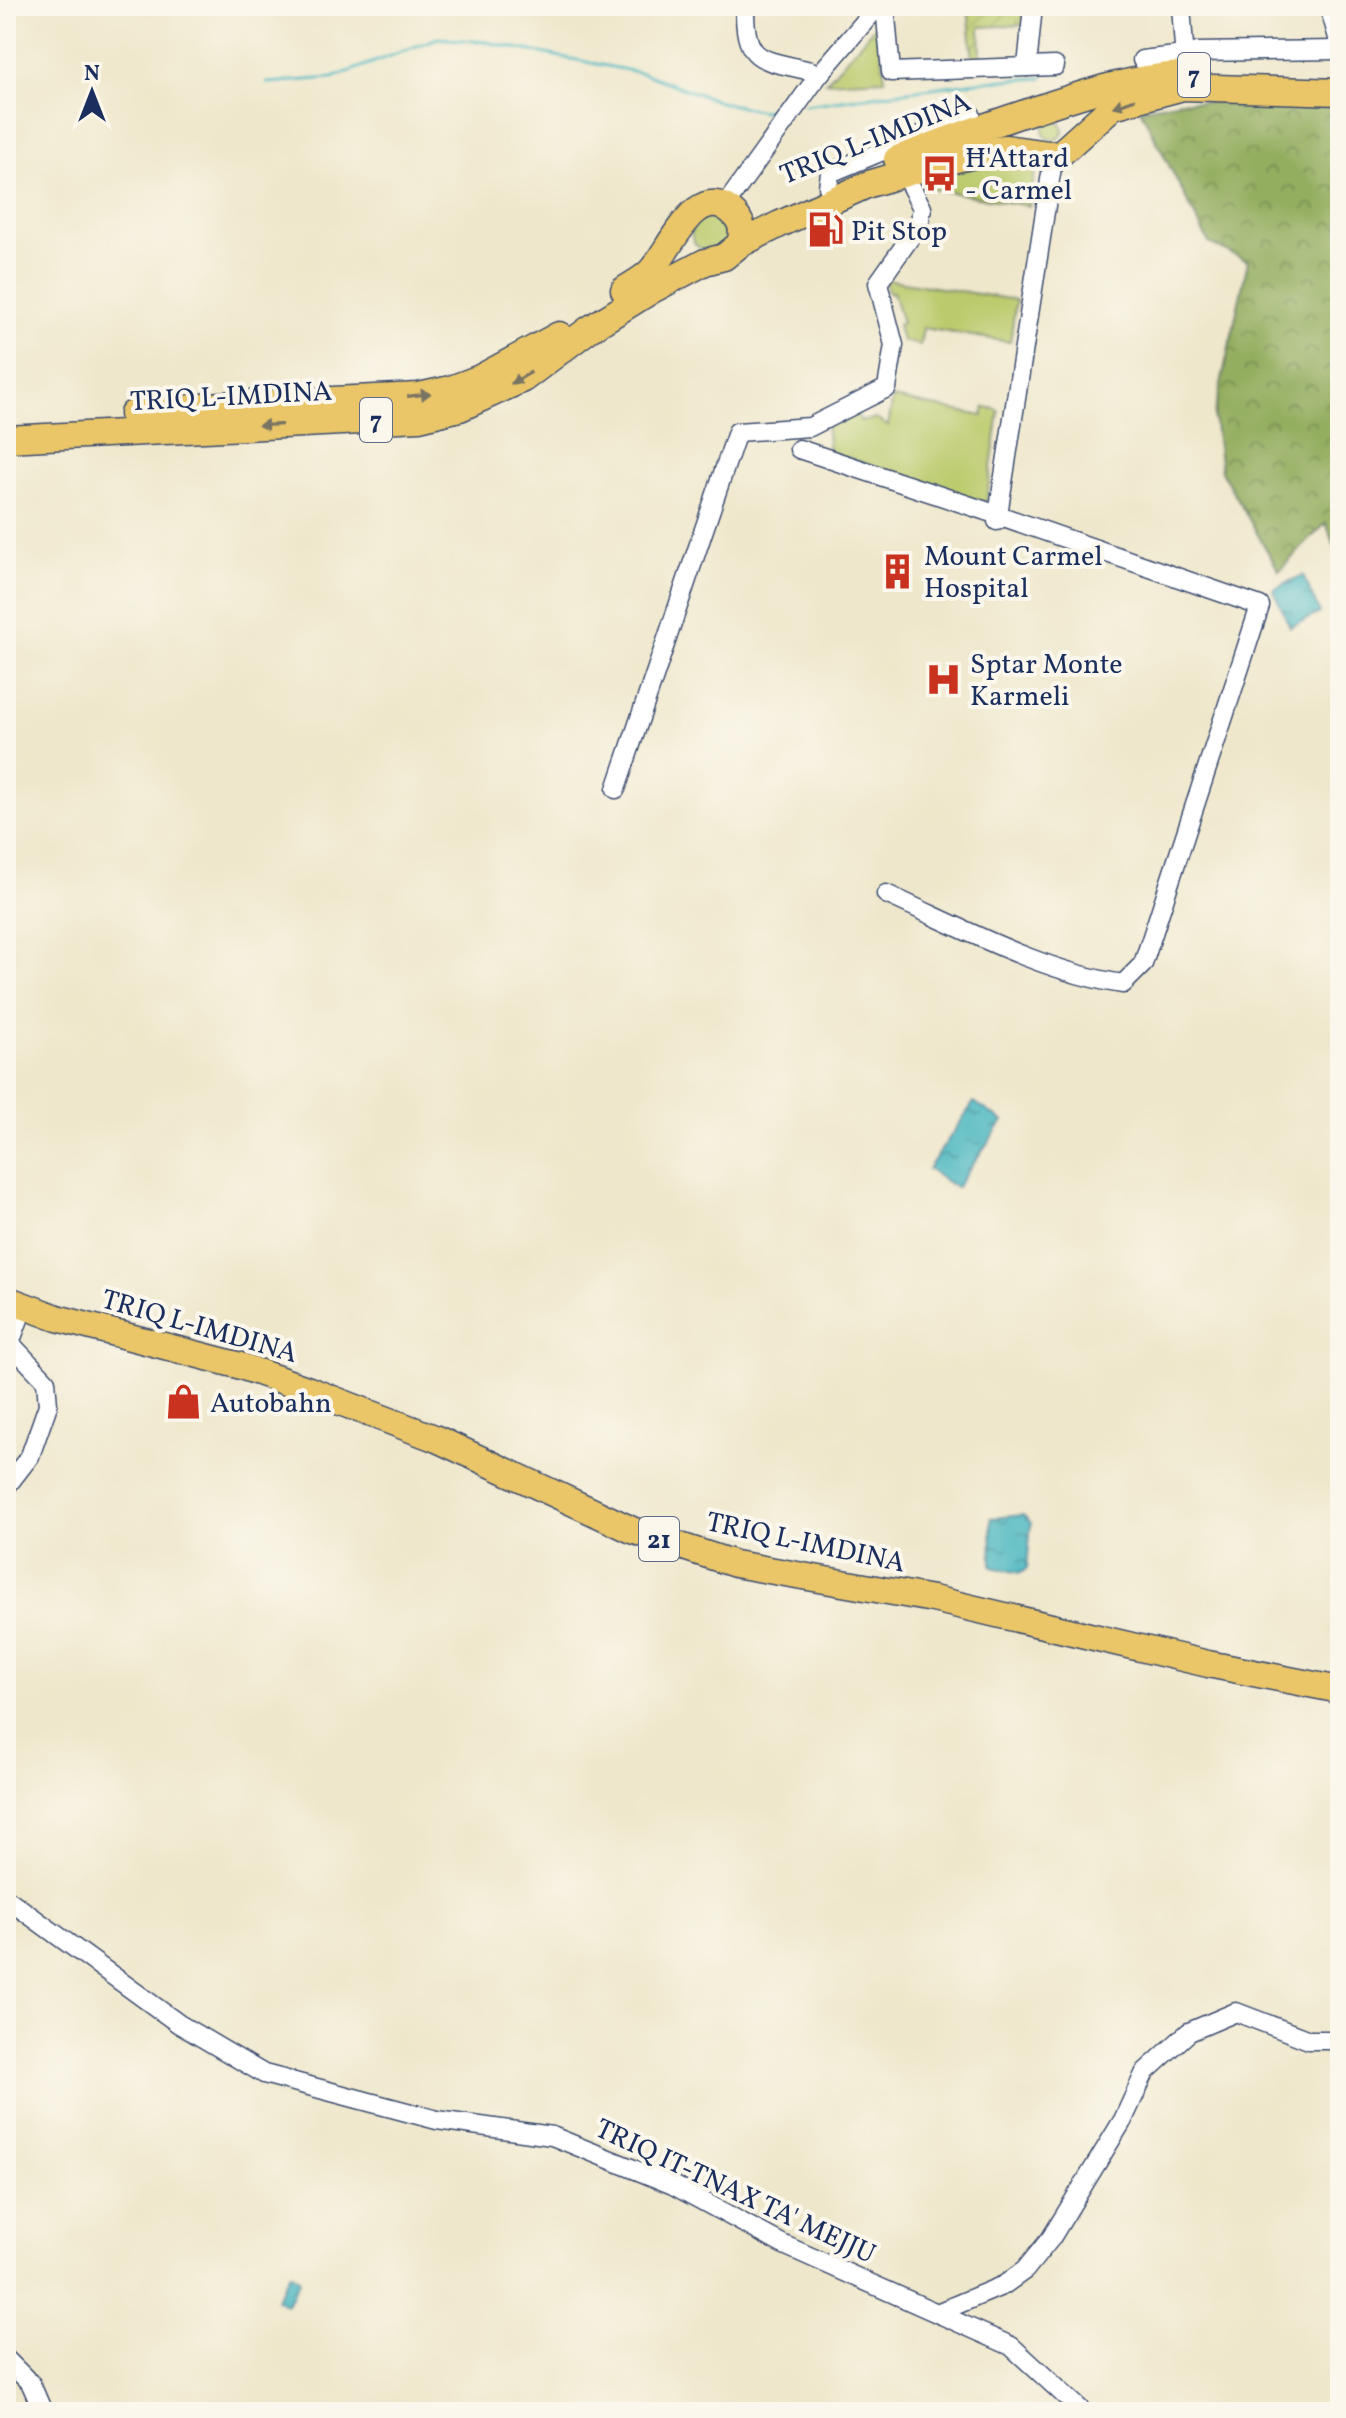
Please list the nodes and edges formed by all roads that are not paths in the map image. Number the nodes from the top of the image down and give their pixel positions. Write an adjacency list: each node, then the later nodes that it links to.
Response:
1 (745, 6): 12 (street)
2 (878, 6): 12 (street)
3 (885, 6): 11 (street)
4 (1033, 6): 11 (street)
5 (1181, 6): 9 (street)
6 (1329, 6): 7 (street)
7 (1340, 48): 9 (street)
8 (1142, 60): 9 (street)
9 (1189, 61): 13 (highway, TRIQ L-IMDINA / 7); 15 (highway, TRIQ L-IMDINA / 7)
10 (1055, 66): 11 (street)
11 (1027, 67)
12 (818, 76): 20 (street)
13 (1340, 76)
14 (1340, 92): 18 (highway, 7, one-way to 18)
15 (1044, 107): 17 (highway, TRIQ L-IMDINA / 7); 18 (highway); 18 (highway)
16 (971, 114): 17 (street)
17 (936, 136): 20 (highway, TRIQ L-IMDINA / 7)
18 (1056, 150): 19 (highway, TRIQ L-IMDINA / 7); 27 (street)
19 (904, 173): 22 (highway, TRIQ L-IMDINA / 7); 28 (street)
20 (730, 211): 21 (highway, TRIQ L-IMDINA / 7); 22 (highway)
21 (682, 227): 23 (highway); 24 (highway, TRIQ L-IMDINA / 7, one-way to 21)
22 (740, 244): 23 (highway, TRIQ L-IMDINA / 7)
23 (705, 262): 25 (highway, TRIQ L-IMDINA / 7, one-way to 25)
24 (6, 424)
25 (6, 439)
26 (799, 449): 27 (street)
27 (998, 518): 29 (street)
28 (616, 789)
29 (886, 894)
30 (10, 1311): 31 (street); 32 (highway, TRIQ L-IMDINA / 21); 33 (highway, TRIQ L-IMDINA / 21)
31 (6, 1487)
32 (1340, 1690)
33 (1340, 1703)
34 (6, 1898): 36 (street, TRIQ IT-TNAX TA' MEJJU)
35 (1340, 2040): 36 (street)
36 (937, 2313): 39 (street, TRIQ IT-TNAX TA' MEJJU)
37 (6, 2359): 38 (street)
38 (43, 2412)
39 (1083, 2412)

